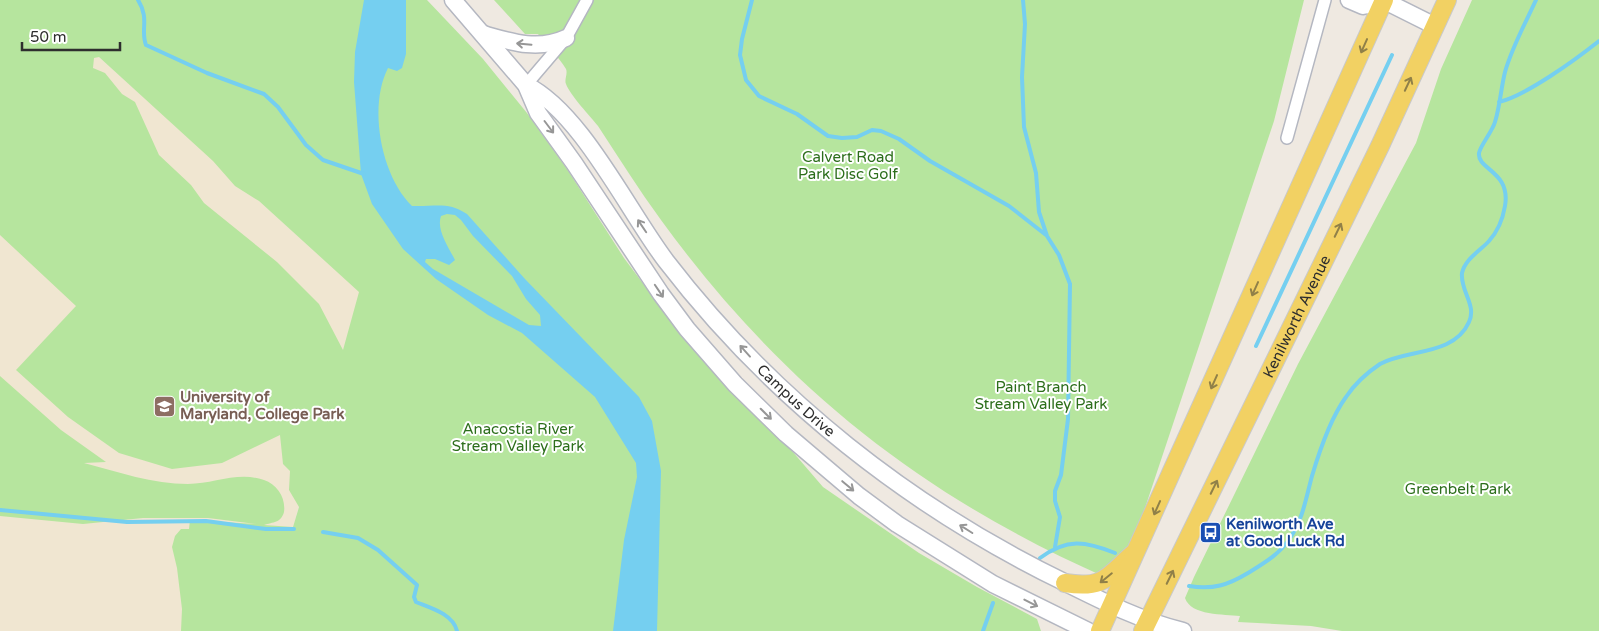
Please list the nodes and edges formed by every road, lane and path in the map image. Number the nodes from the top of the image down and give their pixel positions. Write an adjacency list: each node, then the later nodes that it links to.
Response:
1 (453, 0): 8 (main road, Campus Drive)
2 (587, 0): 9 (street)
3 (1325, 0): 11 (street)
4 (1349, 0): 6 (main road)
5 (1447, 0): 7 (main road, Kenilworth Avenue)
6 (1383, 1): 7 (main road); 12 (main road, one-way to 12)
7 (1435, 26): 15 (main road, Kenilworth Avenue, one-way to 7)
8 (483, 34): 9 (main road, one-way to 8); 10 (main road, Campus Drive)
9 (566, 38): 10 (street)
10 (526, 85): 13 (main road, Campus Drive, one-way to 10); 16 (main road, Campus Drive, one-way to 16)
11 (1286, 138)
12 (1139, 549): 13 (main road, one-way to 13); 14 (main road)
13 (1065, 583): 14 (main road, Campus Drive)
14 (1112, 606): 15 (main road, Campus Drive); 17 (main road)
15 (1145, 626): 18 (main road, Campus Drive)
16 (1088, 631)
17 (1100, 631)
18 (1183, 631)

